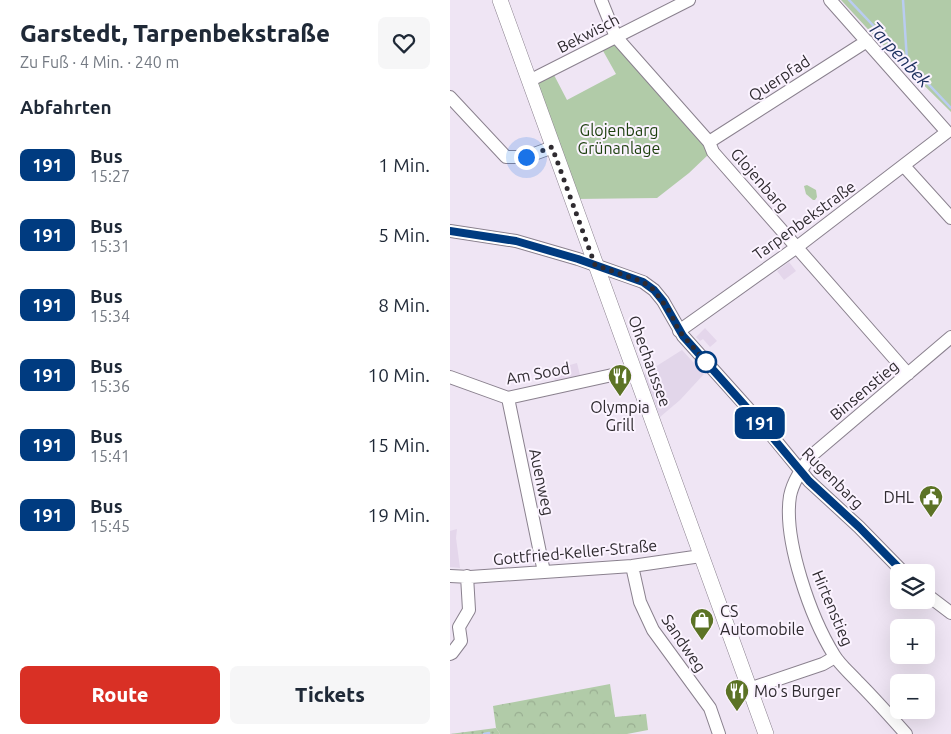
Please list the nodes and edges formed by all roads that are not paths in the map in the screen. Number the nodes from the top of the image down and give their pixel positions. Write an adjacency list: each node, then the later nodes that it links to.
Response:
1 (500, 0): 7 (main road, Ohechaussee)
2 (601, 0): 5 (street, Glojenbarg)
3 (689, 0): 5 (street, Bekwisch)
4 (830, 0): 6 (street)
5 (616, 37): 7 (street, Bekwisch); 9 (street, Glojenbarg)
6 (867, 41): 9 (street, Querpfad); 11 (street, Tarpenbekstraße)
7 (529, 81): 10 (main road, Ohechaussee)
8 (450, 97): 10 (street)
9 (709, 142): 14 (street, Glojenbarg)
10 (552, 147): 15 (main road, Ohechaussee)
11 (904, 166): 12 (street); 14 (street, Tarpenbekstraße)
12 (951, 218)
13 (450, 231): 15 (street, Rugenbarg)
14 (797, 247): 16 (street, Tarpenbekstraße); 19 (street, Glojenbarg)
15 (595, 265): 16 (street, Rugenbarg); 18 (main road, Ohechaussee)
16 (679, 331): 22 (street, Rugenbarg)
17 (951, 337): 19 (street, Binsenstieg)
18 (635, 370): 21 (street, Am Sood); 23 (main road, Ohechaussee)
19 (908, 374): 22 (street, Binsenstieg)
20 (450, 377): 21 (street, Am Sood)
21 (508, 398): 26 (street, Auenweg)
22 (800, 470): 24 (street, Rugenbarg); 32 (street, Hirtenstieg)
23 (701, 556): 25 (street, Gottfried-Keller-Straße); 33 (main road, Ohechaussee)
24 (895, 564)
25 (632, 566): 26 (street, Gottfried-Keller-Straße); 34 (street, Sandweg)
26 (544, 572): 28 (street, Gottfried-Keller-Straße)
27 (450, 576): 28 (street, Gottfried-Keller-Straße)
28 (467, 576): 31 (street)
29 (935, 601): 30 (street)
30 (951, 613)
31 (450, 654)
32 (835, 657): 33 (street); 36 (street, Hirtenstieg)
33 (749, 689): 35 (main road, Ohechaussee)
34 (719, 734)
35 (766, 734)
36 (906, 734)

